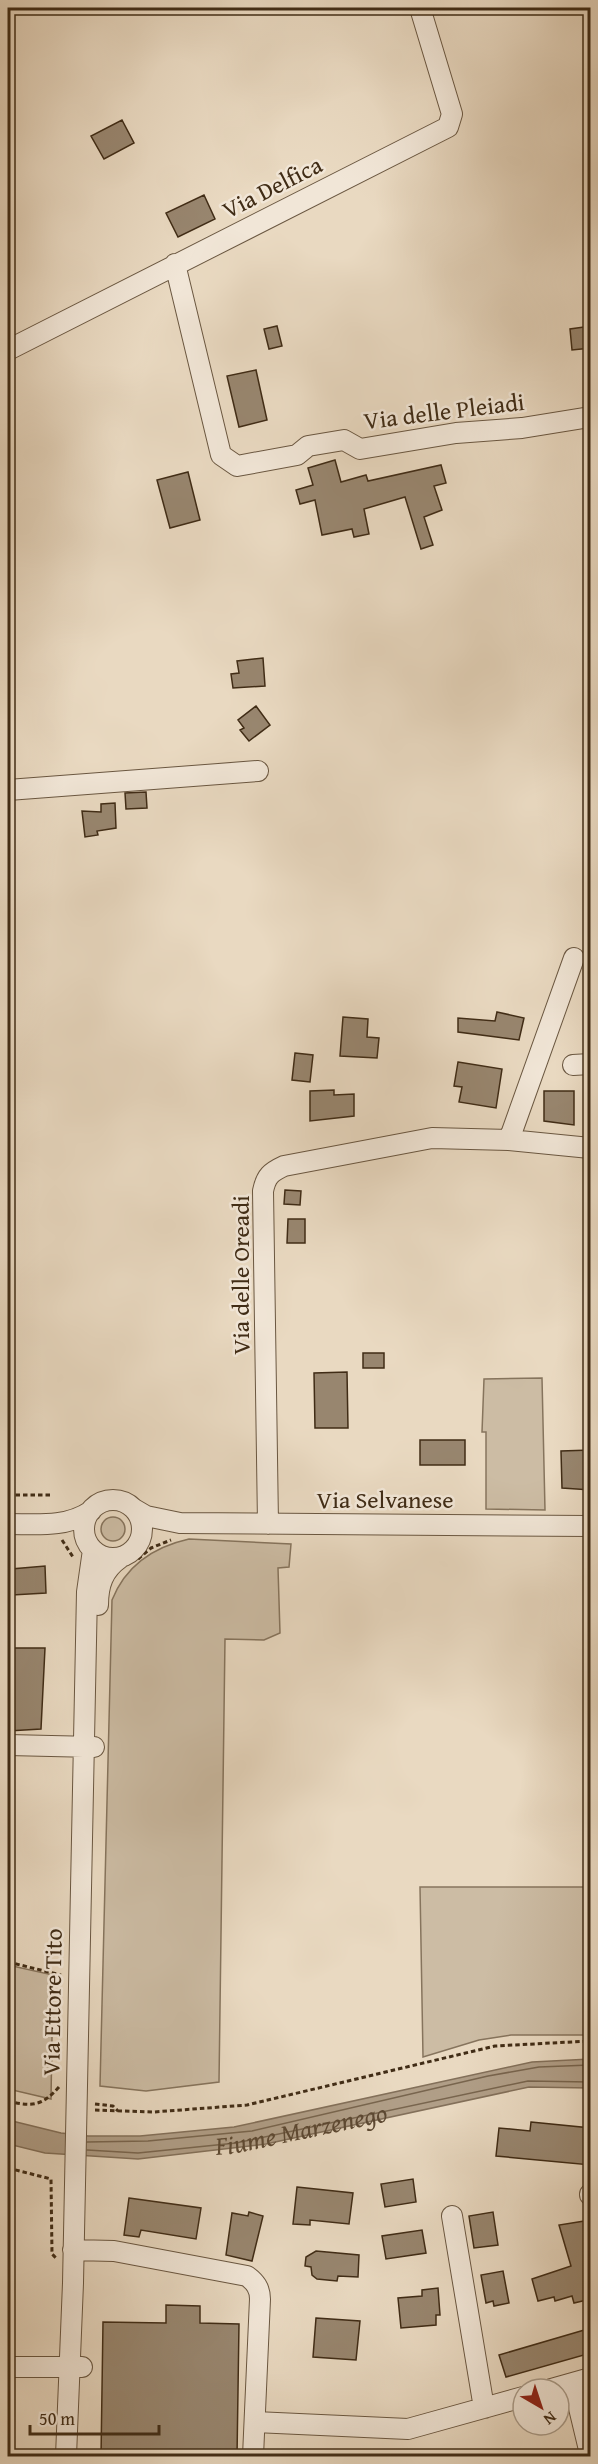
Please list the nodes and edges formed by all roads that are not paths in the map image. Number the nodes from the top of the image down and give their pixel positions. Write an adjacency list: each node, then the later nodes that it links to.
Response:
1 (420, 8): 2 (street, Via Delfica)
2 (176, 264): 3 (street, Via Delfica); 4 (street, Via delle Pleiadi)
3 (8, 350)
4 (591, 417)
5 (258, 771): 6 (street)
6 (8, 790)
7 (574, 958): 8 (street)
8 (508, 1140): 9 (street, Via delle Oreadi); 13 (street, Via delle Oreadi)
9 (591, 1148)
10 (134, 1509): 11 (street); 16 (street, Via Selvanese); 18 (street)
11 (91, 1511): 15 (street); 17 (street)
12 (8, 1524): 15 (street)
13 (268, 1524): 14 (street, Via Selvanese); 16 (street, Via Selvanese)
14 (591, 1526)
15 (57, 1530): 17 (street)
16 (179, 1531): 18 (street, Via Selvanese)
17 (89, 1543): 19 (street); 21 (street, Via Ettore Tito)
18 (139, 1543): 19 (street)
19 (125, 1561): 21 (street, Via Ettore Tito)
20 (8, 1745): 21 (street)
21 (89, 1747): 23 (street, Via Ettore Tito)
22 (452, 2216): 28 (street)
23 (73, 2252): 25 (street, Via Ettore Tito); 29 (street)
24 (8, 2367): 25 (street)
25 (76, 2367): 31 (street, Via Ettore Tito); 32 (street, Via Ettore Tito)
26 (582, 2380): 30 (street)
27 (511, 2400): 28 (street)
28 (484, 2408): 29 (street)
29 (255, 2422): 33 (street)
30 (591, 2454)
31 (66, 2457)
32 (77, 2457)
33 (253, 2457)

